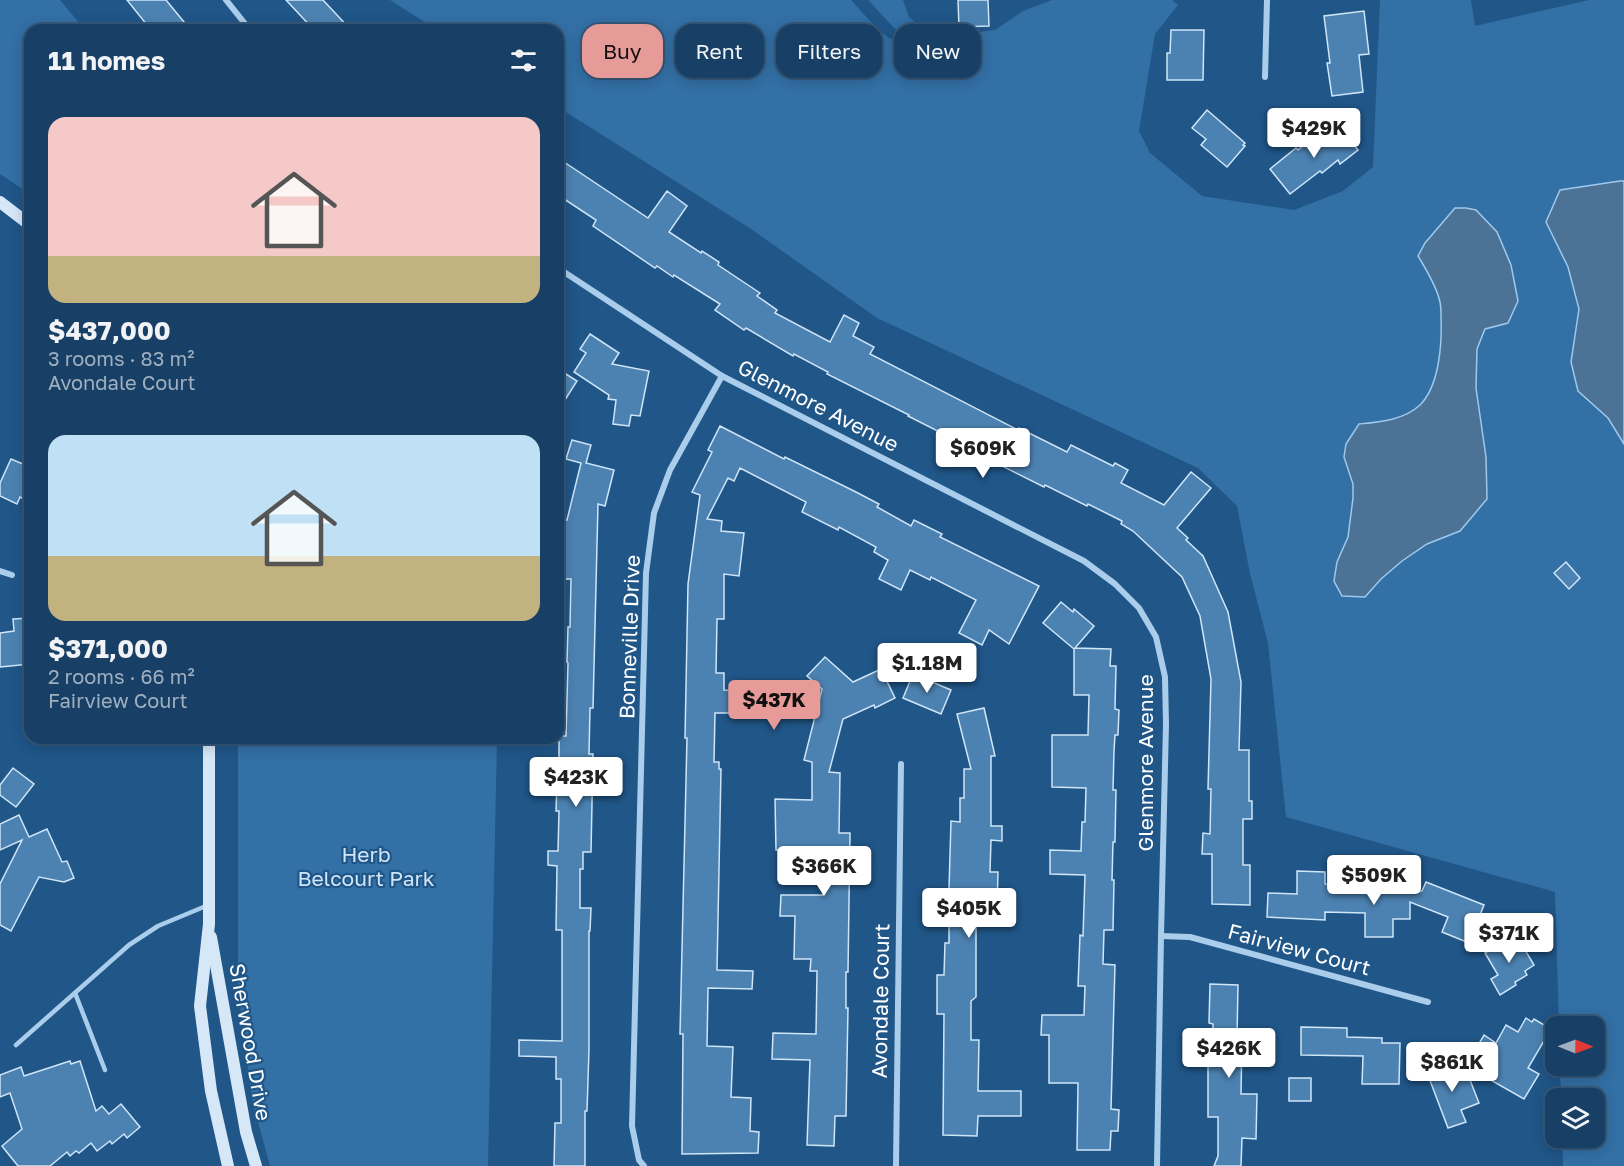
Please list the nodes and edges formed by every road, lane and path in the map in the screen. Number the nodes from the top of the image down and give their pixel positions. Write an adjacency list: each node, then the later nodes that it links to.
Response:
1 (226, 0): 3 (street)
2 (1267, 0): 4 (street)
3 (245, 24)
4 (1265, 77)
5 (0, 202): 6 (main road)
6 (24, 220)
7 (564, 272): 8 (street, Glenmore Avenue)
8 (722, 376): 15 (street, Glenmore Avenue); 22 (street, Bonneville Drive)
9 (0, 571): 10 (street)
10 (12, 575)
11 (209, 744): 13 (main road, Sherwood Drive)
12 (901, 765): 23 (street, Avondale Court)
13 (209, 905): 14 (main road, Sherwood Drive); 16 (lane)
14 (209, 924): 20 (main road, Sherwood Drive); 21 (main road, Sherwood Drive)
15 (1161, 936): 17 (street, Fairview Court); 24 (street, Glenmore Avenue)
16 (75, 993): 18 (lane); 19 (lane)
17 (1428, 1002)
18 (16, 1045)
19 (105, 1070)
20 (228, 1166)
21 (256, 1166)
22 (644, 1166)
23 (896, 1166)
24 (1158, 1166)

